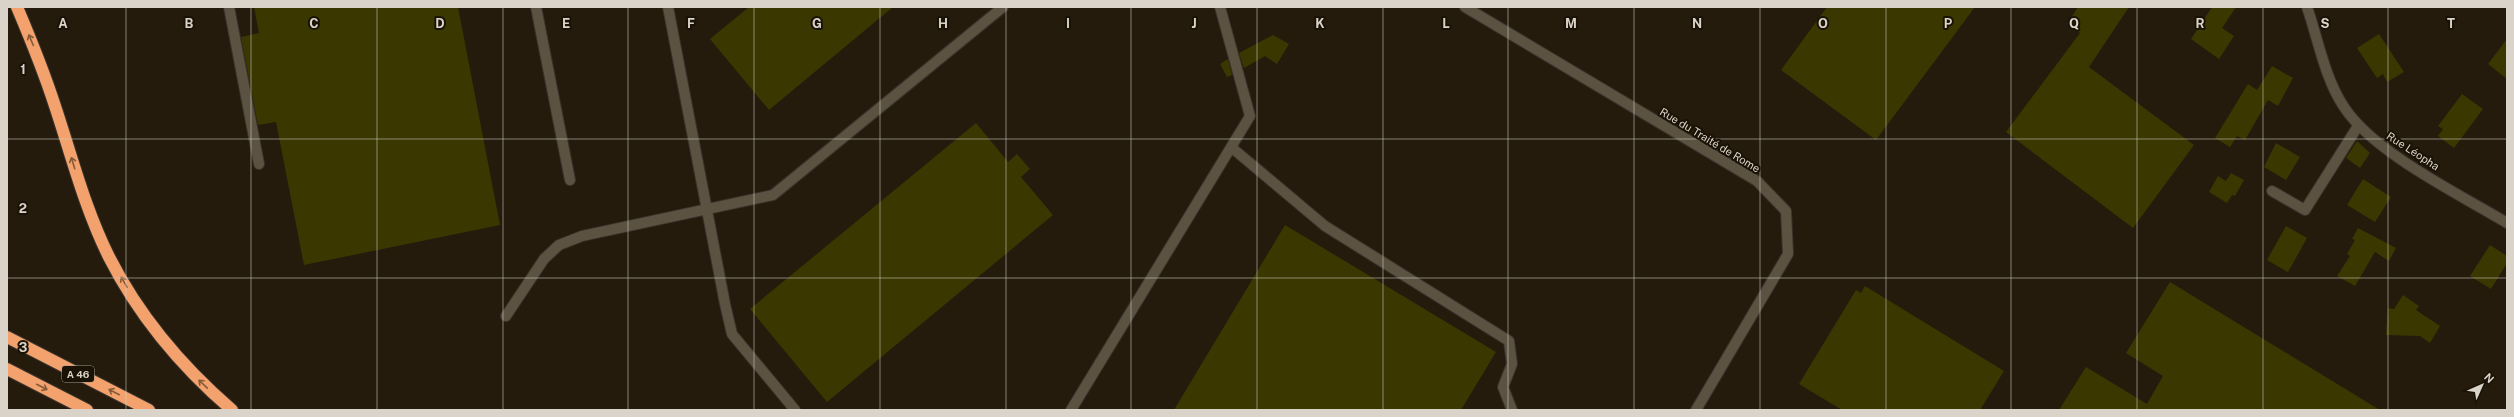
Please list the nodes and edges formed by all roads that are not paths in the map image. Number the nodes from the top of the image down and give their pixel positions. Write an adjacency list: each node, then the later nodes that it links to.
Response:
1 (17, 7): 21 (highway, one-way to 1)
2 (229, 7): 11 (street)
3 (536, 7): 12 (street)
4 (668, 7): 14 (street)
5 (1003, 7): 14 (street)
6 (1220, 7): 10 (street)
7 (1464, 7): 25 (street, Rue du Traité de Rome)
8 (2307, 7): 9 (street, Rue Léopha)
9 (2358, 126): 13 (street); 15 (street, Rue Léopha)
10 (1231, 147): 23 (street); 24 (street)
11 (259, 164)
12 (570, 180)
13 (2272, 191)
14 (707, 211): 16 (street); 22 (street)
15 (2507, 223)
16 (506, 316)
17 (7, 337): 20 (highway, A 46, one-way to 17)
18 (7, 369): 19 (highway, A 46, one-way to 19)
19 (87, 410)
20 (149, 410)
21 (232, 410)
22 (795, 410)
23 (1071, 410)
24 (1512, 410)
25 (1696, 410)

